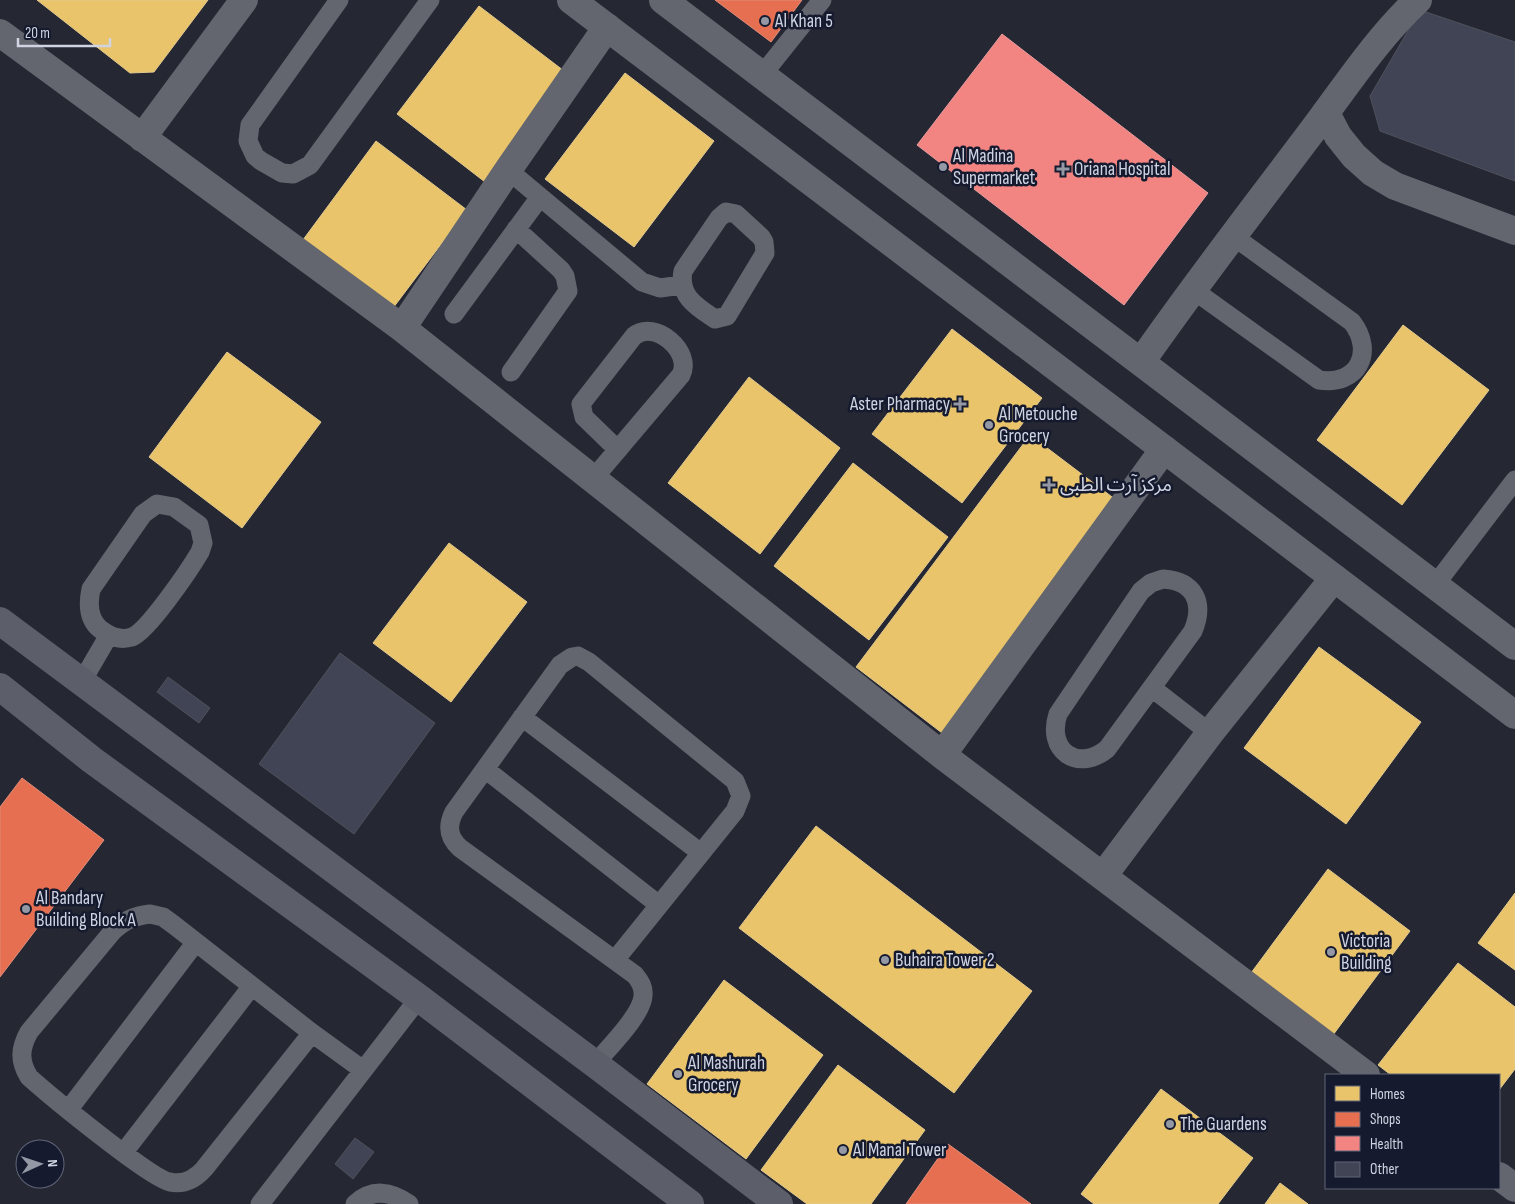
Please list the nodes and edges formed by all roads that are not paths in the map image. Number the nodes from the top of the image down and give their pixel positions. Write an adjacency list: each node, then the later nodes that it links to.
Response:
1 (244, 0): 12 (street)
2 (339, 0): 3 (lane)
3 (430, 0)
4 (571, 0): 8 (street)
5 (663, 0): 10 (street)
6 (822, 0): 10 (lane)
7 (1408, 5): 11 (street)
8 (608, 28): 13 (street); 24 (street)
9 (0, 33): 12 (street)
10 (762, 75): 22 (street)
11 (1326, 113): 16 (street); 17 (street)
12 (142, 138): 21 (street)
13 (508, 170): 14 (lane); 21 (street)
14 (540, 197): 15 (lane); 18 (lane)
15 (516, 229): 20 (lane); 23 (lane)
16 (1515, 230)
17 (1233, 236): 19 (street); 19 (lane)
18 (682, 285): 18 (lane)
19 (1192, 289): 22 (street)
20 (454, 314)
21 (402, 328): 26 (street)
22 (1141, 362): 29 (street)
23 (511, 372)
24 (1164, 449): 28 (street); 39 (street)
25 (618, 450): 25 (lane); 26 (lane)
26 (593, 479): 39 (street)
27 (1515, 480): 29 (lane)
28 (1334, 578): 36 (street); 38 (street)
29 (1435, 585): 32 (street)
30 (0, 621): 33 (main road)
31 (109, 635): 31 (lane); 33 (lane)
32 (1515, 646)
33 (81, 683): 49 (main road)
34 (0, 687): 47 (main road)
35 (1152, 688): 35 (lane); 38 (lane)
36 (1515, 715)
37 (522, 717): 40 (lane); 41 (lane); 41 (lane)
38 (1210, 732): 42 (street)
39 (942, 755): 42 (street)
40 (485, 769): 43 (lane); 45 (lane)
41 (701, 853): 43 (lane)
42 (1103, 876): 51 (street)
43 (659, 905): 45 (lane)
44 (196, 942): 46 (lane); 52 (lane); 52 (lane)
45 (614, 960): 49 (lane)
46 (252, 986): 48 (lane); 53 (lane)
47 (418, 998): 50 (lane); 59 (main road)
48 (312, 1033): 50 (lane); 53 (lane)
49 (595, 1064): 60 (main road)
50 (362, 1070): 56 (lane)
51 (1365, 1074)
52 (69, 1109): 53 (lane)
53 (124, 1152)
54 (1500, 1177): 55 (street)
55 (1515, 1188)
56 (260, 1204)
57 (355, 1204): 58 (lane)
58 (409, 1204)
59 (690, 1204)
60 (779, 1204)

